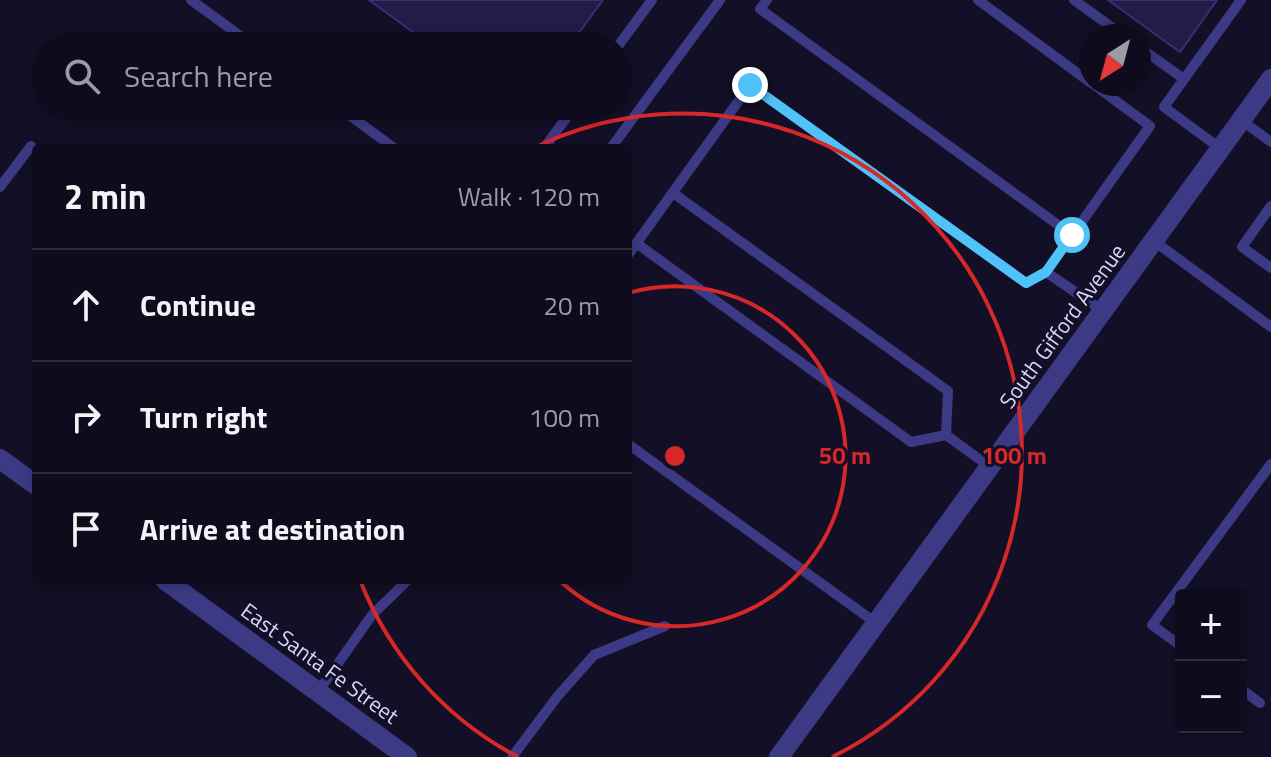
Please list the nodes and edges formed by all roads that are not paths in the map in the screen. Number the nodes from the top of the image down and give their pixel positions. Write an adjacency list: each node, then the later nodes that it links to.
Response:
1 (191, 0): 9 (lane)
2 (652, 0): 10 (lane)
3 (720, 0): 17 (lane)
4 (767, 0): 32 (lane)
5 (978, 0): 12 (lane)
6 (1074, 0): 8 (lane)
7 (1241, 0): 13 (lane)
8 (1107, 24)
9 (235, 32)
10 (628, 32)
11 (1151, 56): 13 (lane)
12 (1079, 74)
13 (1184, 79): 16 (lane)
14 (1271, 79): 21 (street, South Gifford Avenue)
15 (1110, 96): 22 (lane)
16 (1164, 107): 22 (lane); 28 (lane)
17 (632, 119)
18 (356, 120): 24 (lane)
19 (565, 120): 25 (lane)
20 (632, 120): 26 (lane)
21 (1241, 120): 23 (lane); 28 (street, South Gifford Avenue)
22 (1150, 126): 32 (lane)
23 (1271, 142)
24 (389, 144)
25 (547, 144)
26 (614, 144)
27 (31, 146): 29 (lane)
28 (1221, 149): 33 (street, South Gifford Avenue)
29 (0, 187)
30 (673, 193): 34 (lane); 37 (lane); 40 (lane)
31 (1271, 206): 36 (lane)
32 (1072, 235): 37 (lane)
33 (1154, 241): 38 (street, South Gifford Avenue); 39 (lane)
34 (636, 243): 35 (lane); 40 (lane)
35 (632, 249)
36 (1271, 268)
37 (1046, 272): 38 (lane)
38 (1103, 311): 44 (street, South Gifford Avenue)
39 (1271, 327)
40 (946, 435): 44 (lane)
41 (632, 447): 50 (lane)
42 (0, 459): 45 (street)
43 (1271, 464): 48 (lane)
44 (990, 467): 50 (street, South Gifford Avenue)
45 (32, 482)
46 (170, 584): 53 (street, East Santa Fe Street)
47 (404, 584): 53 (lane)
48 (1179, 589)
49 (1175, 594): 52 (lane)
50 (876, 623): 58 (street, South Gifford Avenue)
51 (665, 626): 57 (lane)
52 (1175, 642)
53 (318, 692): 56 (street, East Santa Fe Street)
54 (1247, 693): 55 (lane)
55 (1260, 703)
56 (407, 757)
57 (512, 757)
58 (779, 757)

